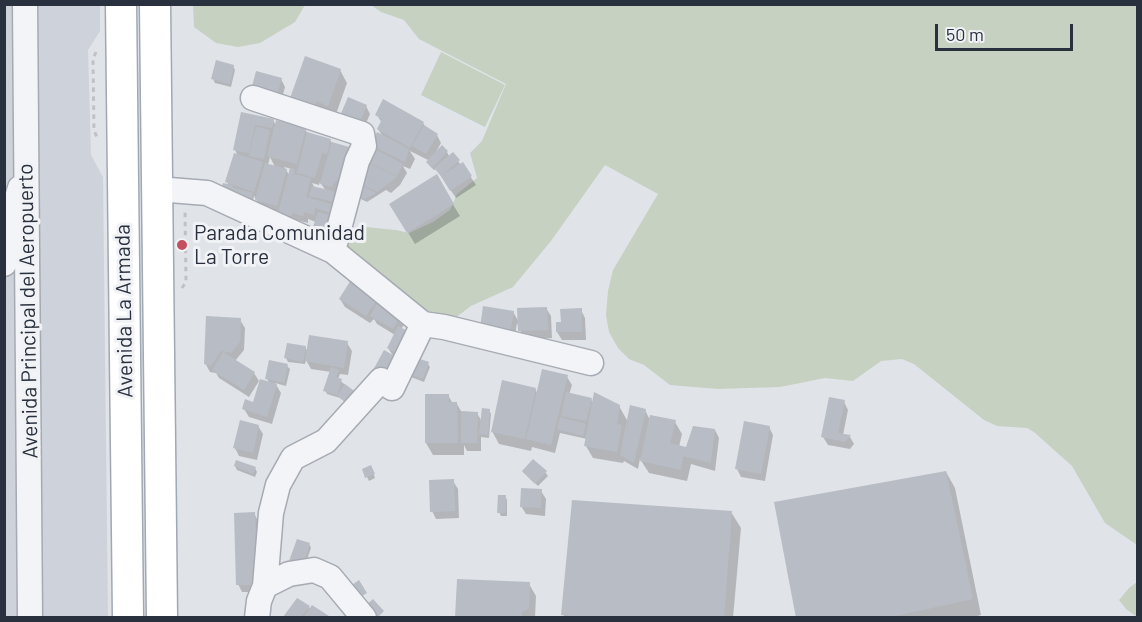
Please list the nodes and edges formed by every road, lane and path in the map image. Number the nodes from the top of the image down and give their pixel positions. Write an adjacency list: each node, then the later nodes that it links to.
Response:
1 (24, 4): 5 (street, Avenida Principal del Aeropuerto)
2 (121, 4): 13 (main road, Avenida La Armada)
3 (155, 4): 6 (main road, Avenida La Armada)
4 (253, 98): 7 (street)
5 (27, 166): 8 (street); 12 (street, Avenida Principal del Aeropuerto)
6 (157, 189): 7 (street); 14 (main road, Avenida La Armada)
7 (333, 251): 9 (street)
8 (4, 264)
9 (423, 324): 10 (street); 11 (street)
10 (591, 363)
11 (265, 586): 15 (street); 16 (street)
12 (30, 618)
13 (128, 618)
14 (162, 618)
15 (257, 618)
16 (364, 618)

